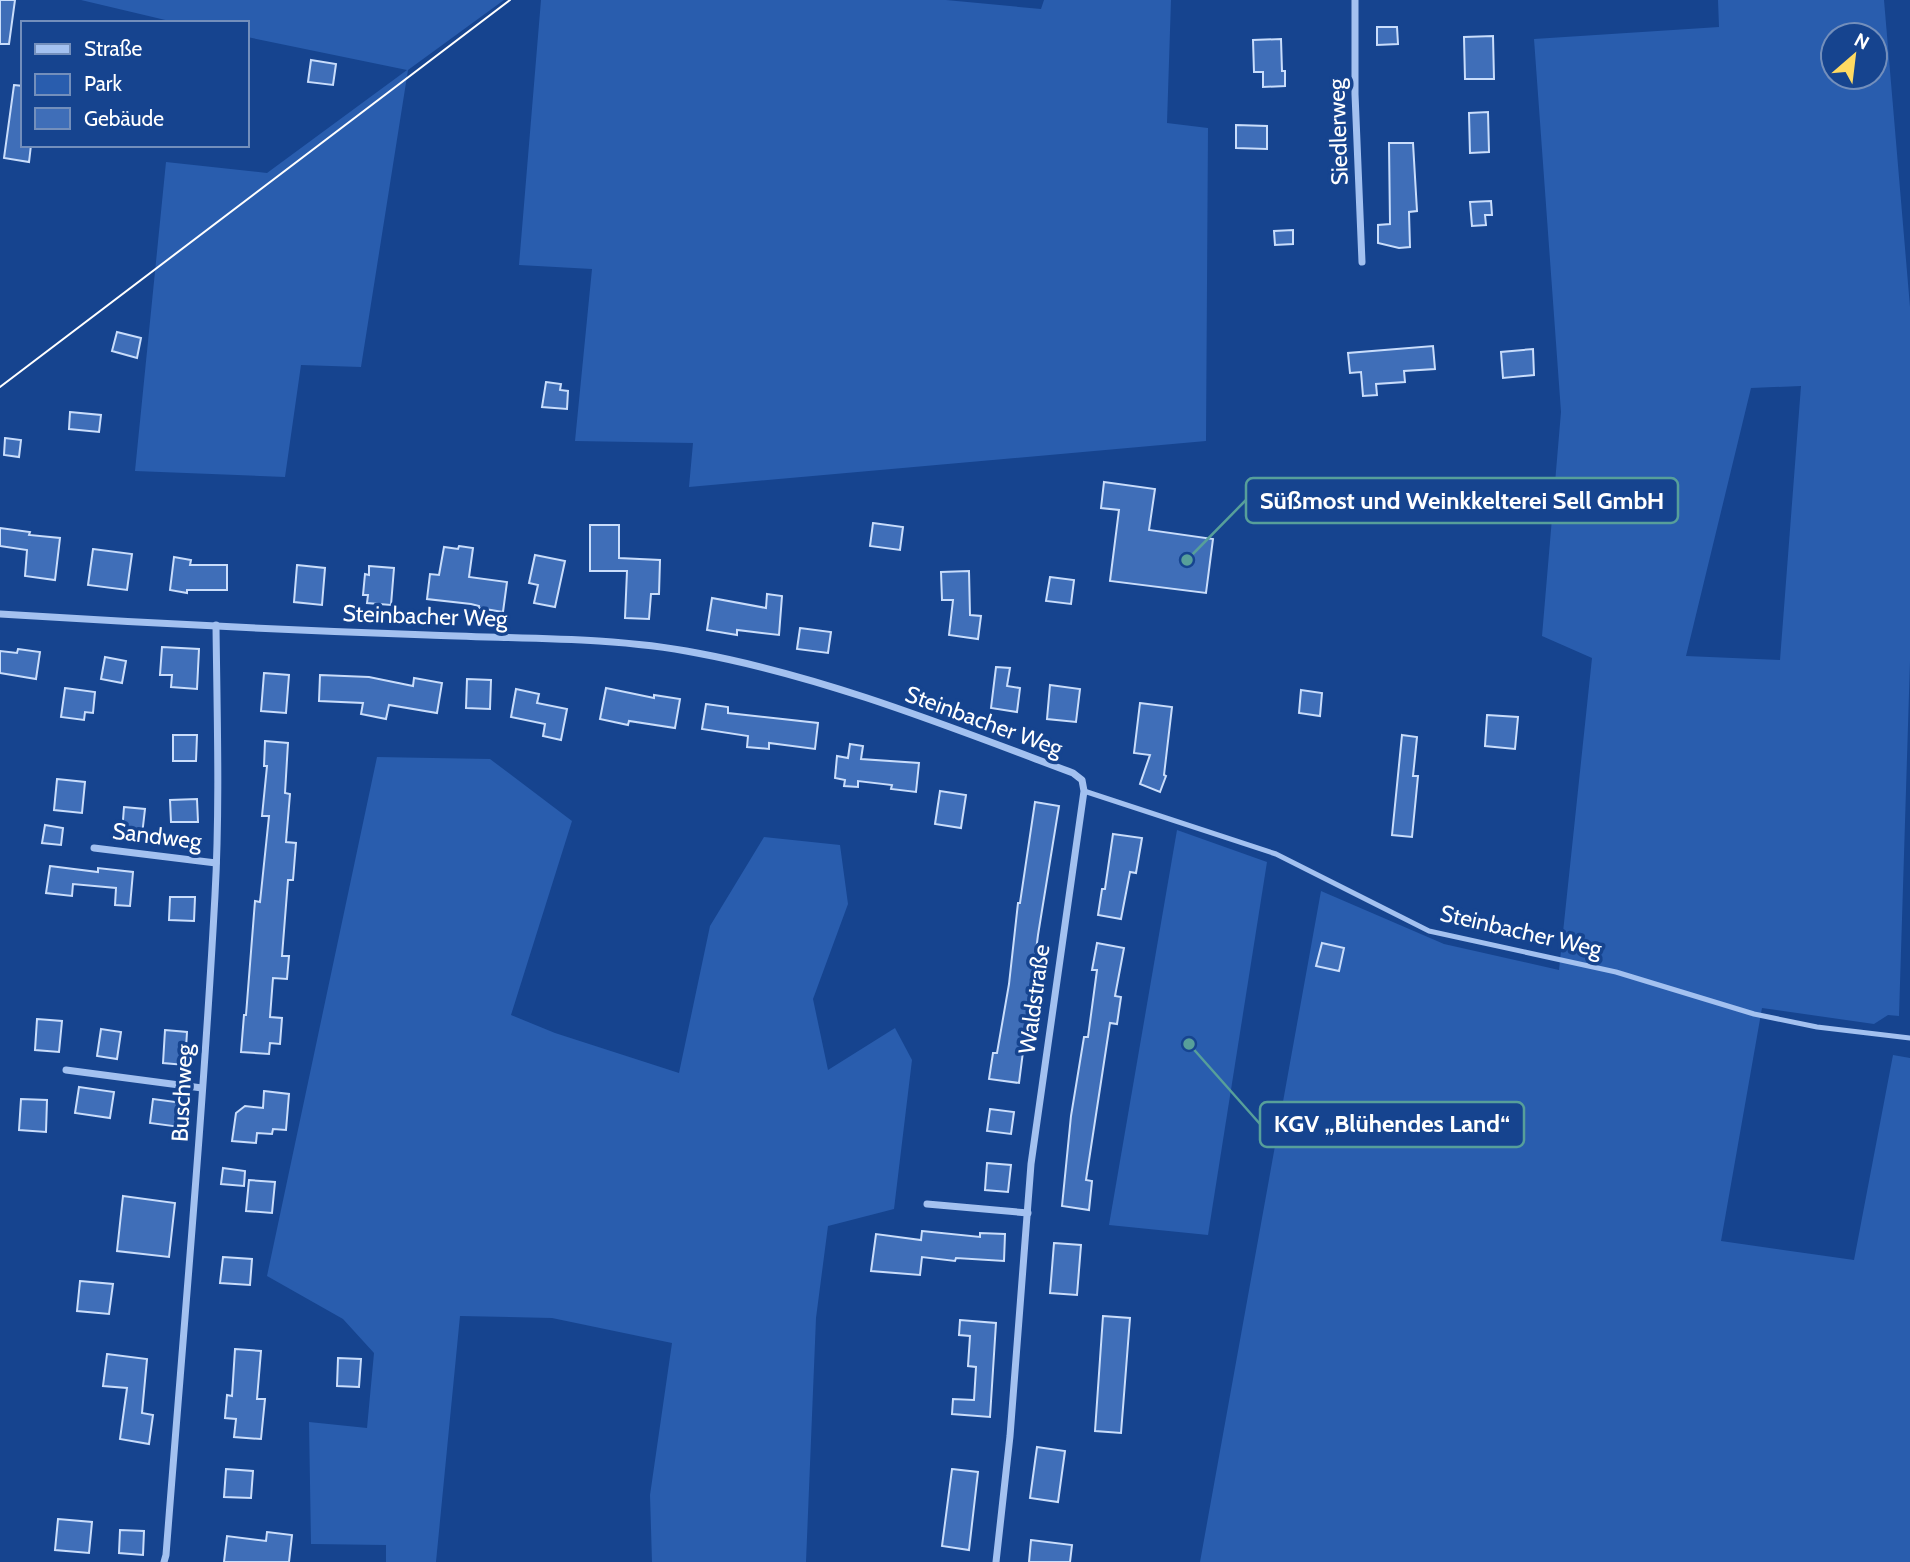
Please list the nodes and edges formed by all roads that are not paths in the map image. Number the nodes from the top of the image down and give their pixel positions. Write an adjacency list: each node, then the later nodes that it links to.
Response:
1 (1355, 0): 2 (street, Siedlerweg)
2 (1362, 262)
3 (0, 614): 4 (street, Steinbacher Weg)
4 (216, 625): 5 (street, Steinbacher Weg); 7 (street, Buschweg)
5 (1084, 791): 8 (lane, Steinbacher Weg); 12 (street, Waldstraße)
6 (94, 848): 7 (street, Sandweg)
7 (216, 863): 10 (street, Buschweg)
8 (1910, 1038)
9 (66, 1070): 10 (street)
10 (202, 1088): 13 (street, Buschweg)
11 (927, 1204): 12 (street)
12 (1028, 1213): 14 (street, Waldstraße)
13 (164, 1562)
14 (996, 1562)

